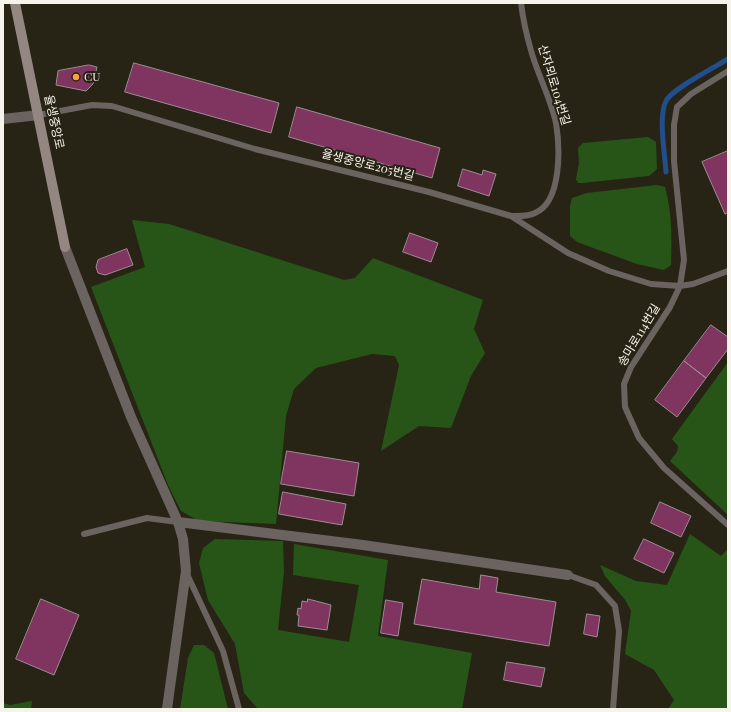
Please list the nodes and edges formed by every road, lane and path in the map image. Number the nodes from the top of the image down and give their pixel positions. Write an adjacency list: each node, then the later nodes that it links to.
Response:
1 (15, 3): 4 (street, 율생중앙로)
2 (521, 3): 6 (lane, 산자뫼로104번길)
3 (728, 71): 8 (lane)
4 (39, 115): 5 (street); 6 (lane, 율생중앙로205번길); 9 (street, 율생중앙로)
5 (3, 119)
6 (511, 216): 8 (lane, 율생중앙로205번길)
7 (728, 271): 8 (lane, 율생중앙로205번길)
8 (680, 286): 10 (lane, 송마로114번길)
9 (178, 522): 11 (lane); 12 (street); 13 (street)
10 (728, 525)
11 (84, 534)
12 (186, 571): 14 (street); 15 (lane)
13 (568, 575): 16 (lane)
14 (167, 709)
15 (239, 709)
16 (613, 709)

